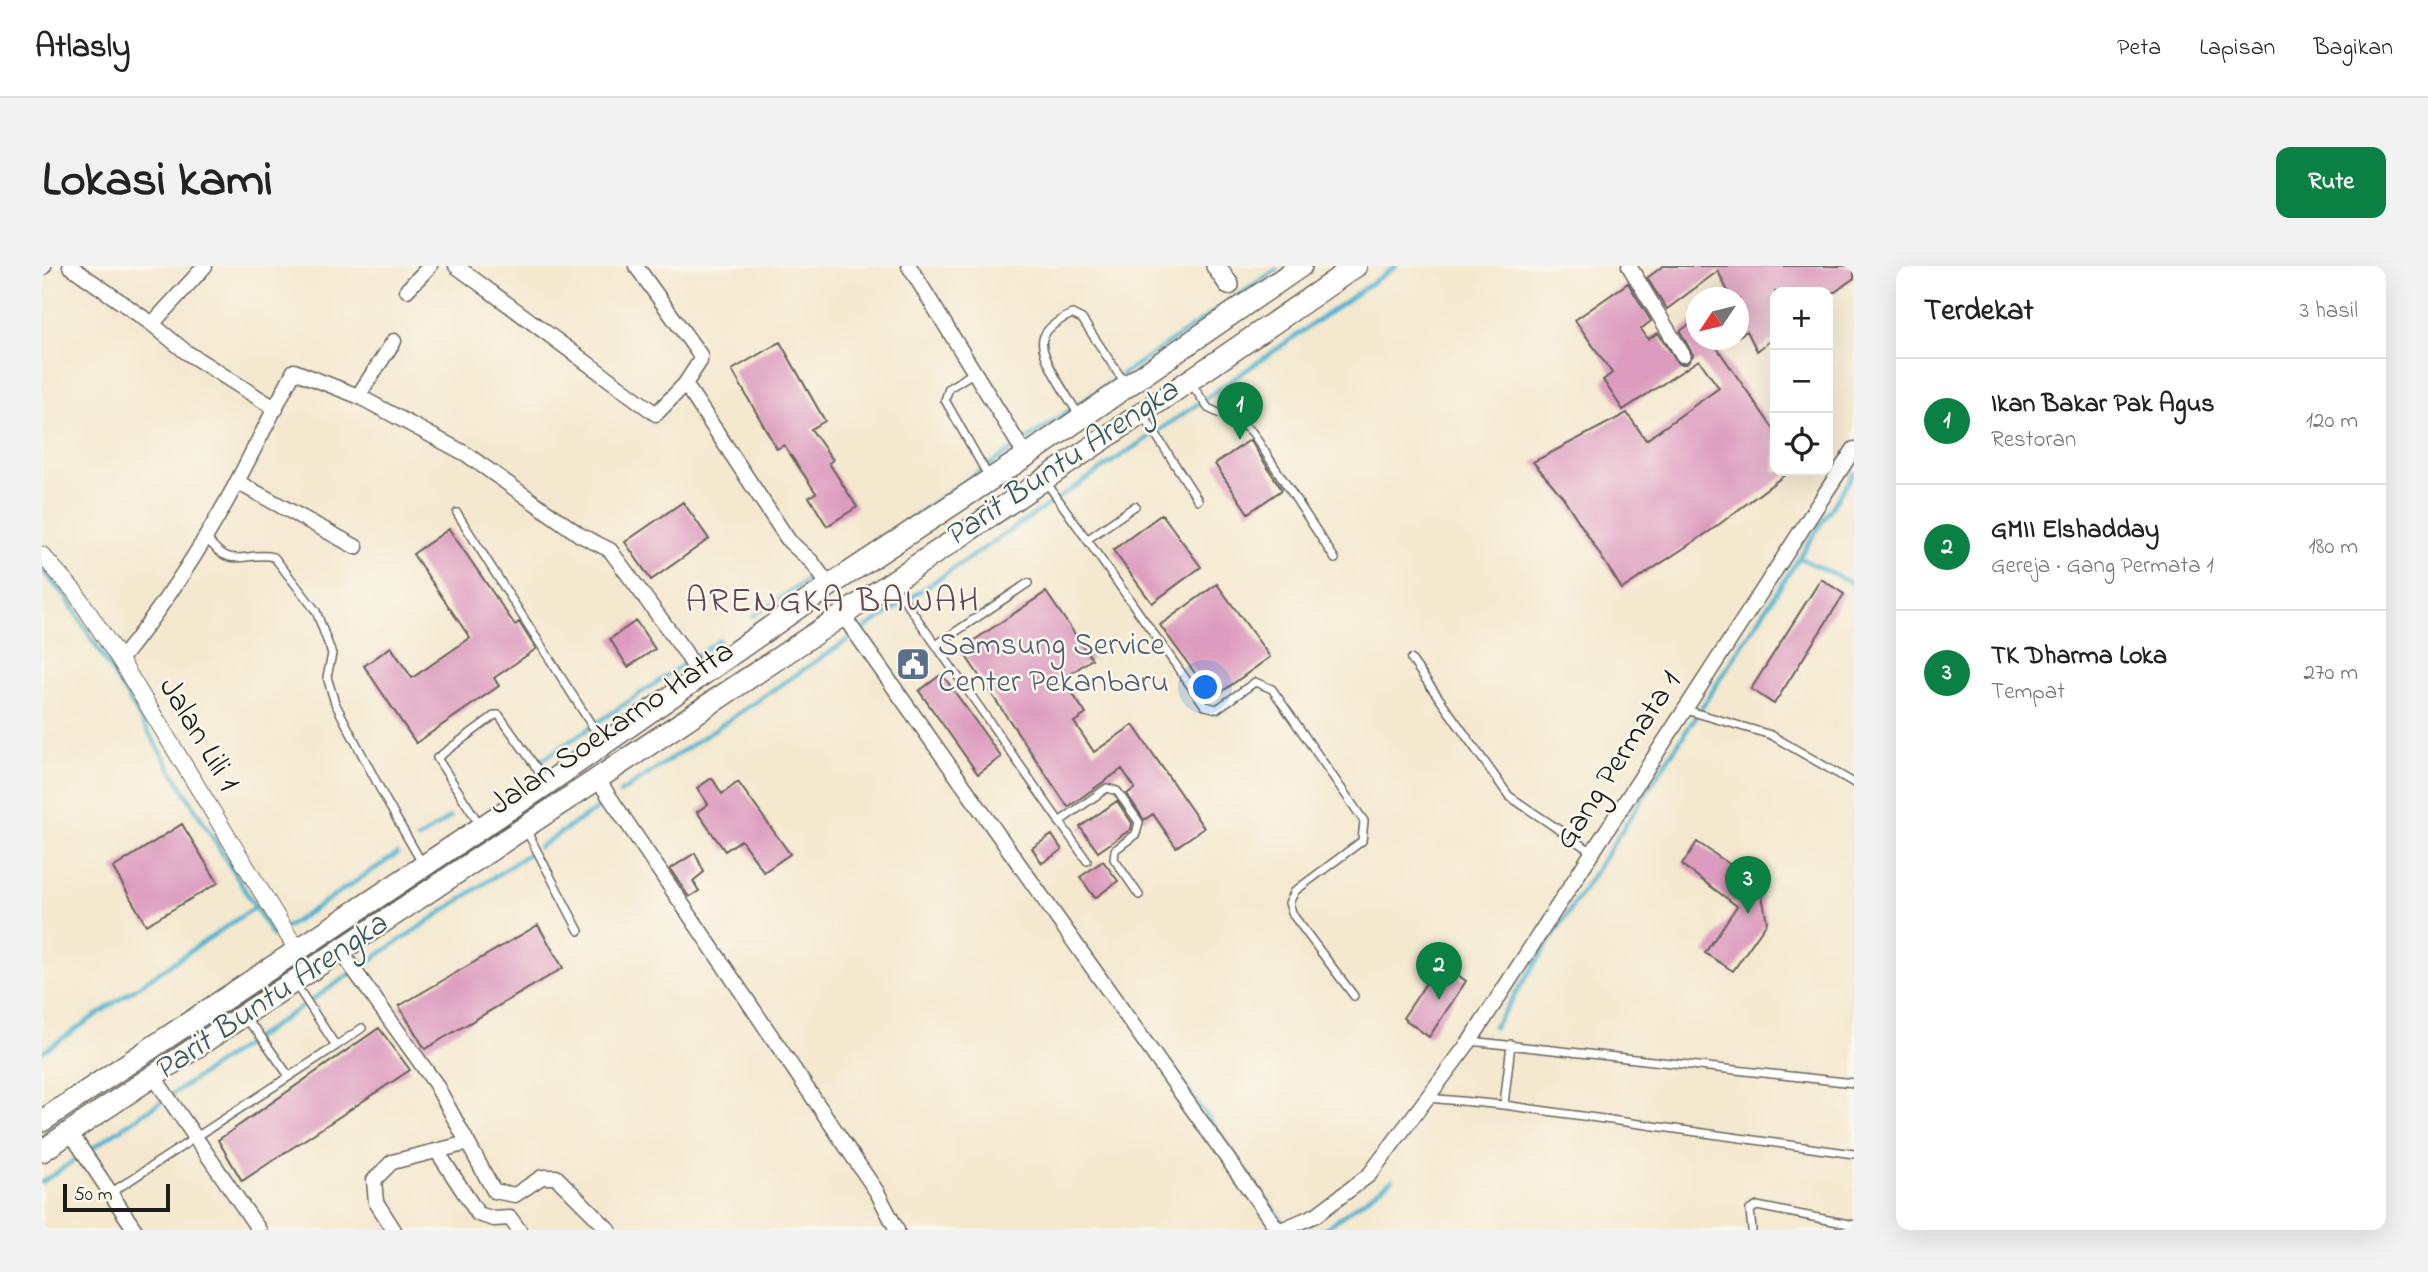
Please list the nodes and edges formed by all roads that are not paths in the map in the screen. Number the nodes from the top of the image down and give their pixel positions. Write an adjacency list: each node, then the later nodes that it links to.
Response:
1 (70, 266): 11 (street)
2 (205, 266): 14 (street)
3 (430, 266): 12 (street)
4 (456, 266): 19 (street)
5 (636, 266): 19 (street)
6 (909, 266): 17 (street)
7 (1216, 266): 13 (main road)
8 (1301, 266): 13 (main road, Jalan Soekarno Hatta)
9 (1356, 266): 20 (main road, Jalan Soekarno Hatta)
10 (1629, 266): 16 (street)
11 (86, 271): 14 (street)
12 (407, 290)
13 (1237, 297): 18 (main road, Jalan Soekarno Hatta)
14 (152, 324): 22 (street)
15 (394, 341): 21 (street)
16 (1683, 355)
17 (974, 373): 26 (street); 27 (lane)
18 (1122, 380): 23 (main road, Jalan Soekarno Hatta); 23 (lane)
19 (685, 384): 38 (street)
20 (1195, 389): 24 (main road, Jalan Soekarno Hatta); 37 (lane)
21 (358, 397): 22 (street); 45 (street)
22 (276, 409): 28 (street)
23 (1076, 410): 26 (main road, Jalan Soekarno Hatta)
24 (1147, 421): 29 (main road, Jalan Soekarno Hatta); 30 (lane)
25 (1854, 449): 46 (street, Gang Permata 1)
26 (1022, 451): 27 (main road, Jalan Soekarno Hatta)
27 (990, 479): 38 (main road, Jalan Soekarno Hatta)
28 (237, 482): 33 (street); 35 (street)
29 (1050, 486): 34 (lane); 40 (main road, Jalan Soekarno Hatta)
30 (1198, 500)
31 (1135, 506): 34 (lane)
32 (457, 513): 47 (lane)
33 (207, 538): 43 (street); 56 (lane)
34 (1088, 539): 62 (lane)
35 (356, 547)
36 (42, 555): 43 (street, Jalan Lili 1)
37 (1335, 559)
38 (826, 581): 45 (main road, Jalan Soekarno Hatta)
39 (1028, 583): 42 (lane)
40 (896, 589): 41 (main road, Jalan Soekarno Hatta); 42 (lane)
41 (842, 614): 48 (main road, Jalan Soekarno Hatta); 82 (street)
42 (936, 645): 51 (lane)
43 (120, 660): 59 (street, Jalan Lili 1)
44 (1411, 660): 54 (lane)
45 (697, 673): 47 (main road, Jalan Soekarno Hatta)
46 (1691, 712): 50 (lane); 54 (street, Gang Permata 1)
47 (602, 741): 49 (main road, Jalan Soekarno Hatta)
48 (596, 777): 52 (main road, Jalan Soekarno Hatta); 88 (street)
49 (548, 783): 53 (main road, Jalan Soekarno Hatta); 53 (lane)
50 (1854, 783)
51 (1059, 821): 55 (lane); 57 (lane)
52 (524, 826): 58 (lane); 60 (main road, Jalan Soekarno Hatta)
53 (481, 827): 56 (main road, Jalan Soekarno Hatta)
54 (1593, 852): 65 (street, Gang Permata 1)
55 (1087, 861)
56 (424, 865): 59 (main road, Jalan Soekarno Hatta)
57 (1139, 895)
58 (579, 931)
59 (289, 937): 73 (main road, Jalan Soekarno Hatta)
60 (339, 949): 61 (main road, Jalan Soekarno Hatta); 75 (street)
61 (299, 990): 63 (main road, Jalan Soekarno Hatta); 67 (lane)
62 (1354, 996)
63 (241, 1016): 68 (lane); 70 (main road, Jalan Soekarno Hatta)
64 (362, 1028): 67 (lane)
65 (1469, 1041): 66 (lane); 71 (street, Gang Permata 1)
66 (1511, 1044): 69 (lane); 72 (lane)
67 (336, 1046): 68 (lane)
68 (289, 1076): 74 (lane)
69 (1854, 1083)
70 (164, 1090): 74 (street); 76 (main road, Jalan Soekarno Hatta)
71 (1426, 1098): 72 (lane); 82 (street, Gang Permata 1)
72 (1504, 1105): 79 (lane)
73 (42, 1121)
74 (198, 1137): 80 (lane); 84 (street)
75 (468, 1143): 78 (street); 87 (street)
76 (80, 1146): 77 (main road, Jalan Soekarno Hatta); 80 (street)
77 (42, 1151)
78 (436, 1151): 85 (street); 86 (street)
79 (1854, 1154)
80 (112, 1192): 83 (street)
81 (1854, 1225): 89 (lane)
82 (1284, 1228)
83 (135, 1230)
84 (259, 1230)
85 (394, 1230)
86 (519, 1230)
87 (609, 1230)
88 (897, 1230)
89 (1752, 1230)

